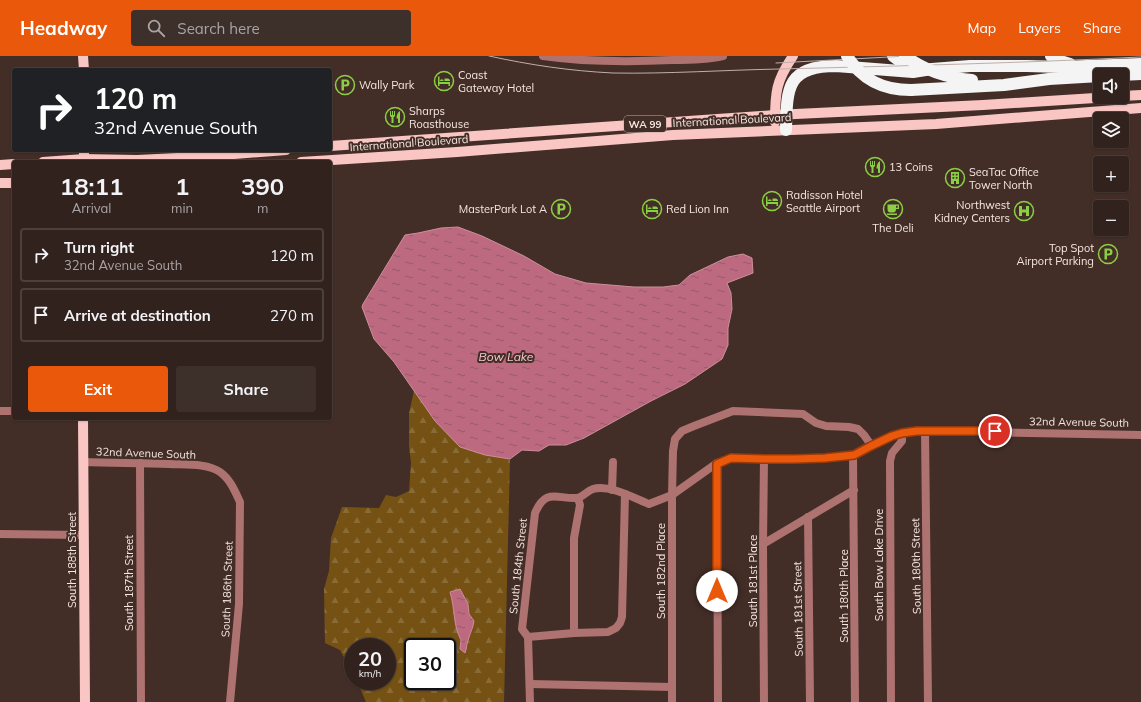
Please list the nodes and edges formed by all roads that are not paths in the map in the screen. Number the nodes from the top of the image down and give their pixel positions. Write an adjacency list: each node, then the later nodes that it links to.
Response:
1 (83, 56): 11 (main road)
2 (543, 56): 3 (street)
3 (723, 56)
4 (793, 56): 21 (main road)
5 (847, 56): 16 (highway, bridge)
6 (893, 56): 12 (highway)
7 (905, 56): 16 (highway, bridge)
8 (1051, 56): 10 (highway)
9 (1141, 64): 10 (highway)
10 (1085, 67): 12 (highway)
11 (84, 68)
12 (920, 71): 21 (highway)
13 (1141, 74): 14 (highway)
14 (1129, 75)
15 (1093, 76): 16 (highway)
16 (1049, 79)
17 (1141, 95): 18 (main road)
18 (1129, 96)
19 (1093, 98): 21 (main road, International Boulevard / WA 99)
20 (1141, 108): 22 (main road, International Boulevard / WA 99)
21 (781, 114): 22 (highway); 23 (main road, International Boulevard / WA 99)
22 (780, 130): 29 (main road, International Boulevard / WA 99)
23 (332, 146)
24 (264, 152): 27 (main road)
25 (84, 157): 26 (main road); 28 (main road)
26 (59, 160)
27 (137, 160)
28 (137, 160)
29 (332, 160)
30 (12, 164): 31 (main road)
31 (0, 165)
32 (12, 182): 33 (main road)
33 (0, 184)
34 (0, 411): 35 (street)
35 (12, 411)
36 (83, 420): 43 (main road, South 188th Street)
37 (925, 430): 38 (street, 32nd Avenue South); 39 (street, 32nd Avenue South); 71 (street, South 180th Street)
38 (902, 433): 40 (street, 32nd Avenue South); 70 (street, South Bow Lake Drive)
39 (1141, 434)
40 (871, 446): 41 (street, 32nd Avenue South); 51 (street, South 182nd Place)
41 (854, 455): 42 (street, 32nd Avenue South); 49 (street, South 180th Place)
42 (764, 459): 46 (street, 32nd Avenue South); 56 (street, South 181st Place)
43 (83, 462): 45 (street, 32nd Avenue South); 55 (main road, South 188th Street)
44 (613, 462): 48 (street)
45 (140, 463): 47 (street, 32nd Avenue South); 62 (street, South 187th Street)
46 (717, 464): 51 (street, 32nd Avenue South); 66 (street)
47 (227, 479): 63 (street, South 186th Street)
48 (612, 490): 50 (street, 32nd Avenue South); 52 (street, 32nd Avenue South)
49 (854, 490): 53 (street); 69 (street, South 180th Place)
50 (625, 494): 51 (street, 32nd Avenue South); 57 (street)
51 (672, 495): 60 (street, South 182nd Place)
52 (578, 498): 57 (street); 58 (street, South 184th Street)
53 (808, 517): 56 (street); 68 (street, South 181st Street)
54 (0, 534): 55 (street)
55 (83, 535): 61 (main road, South 188th Street)
56 (763, 544): 67 (street, South 181st Place)
57 (574, 633): 58 (street)
58 (528, 637): 59 (street, South 184th Street)
59 (530, 684): 60 (street); 64 (street, South 184th Street)
60 (672, 687): 65 (street, South 182nd Place)
61 (85, 702)
62 (140, 702)
63 (230, 702)
64 (530, 702)
65 (672, 702)
66 (718, 702)
67 (764, 702)
68 (810, 702)
69 (854, 702)
70 (891, 702)
71 (928, 702)

